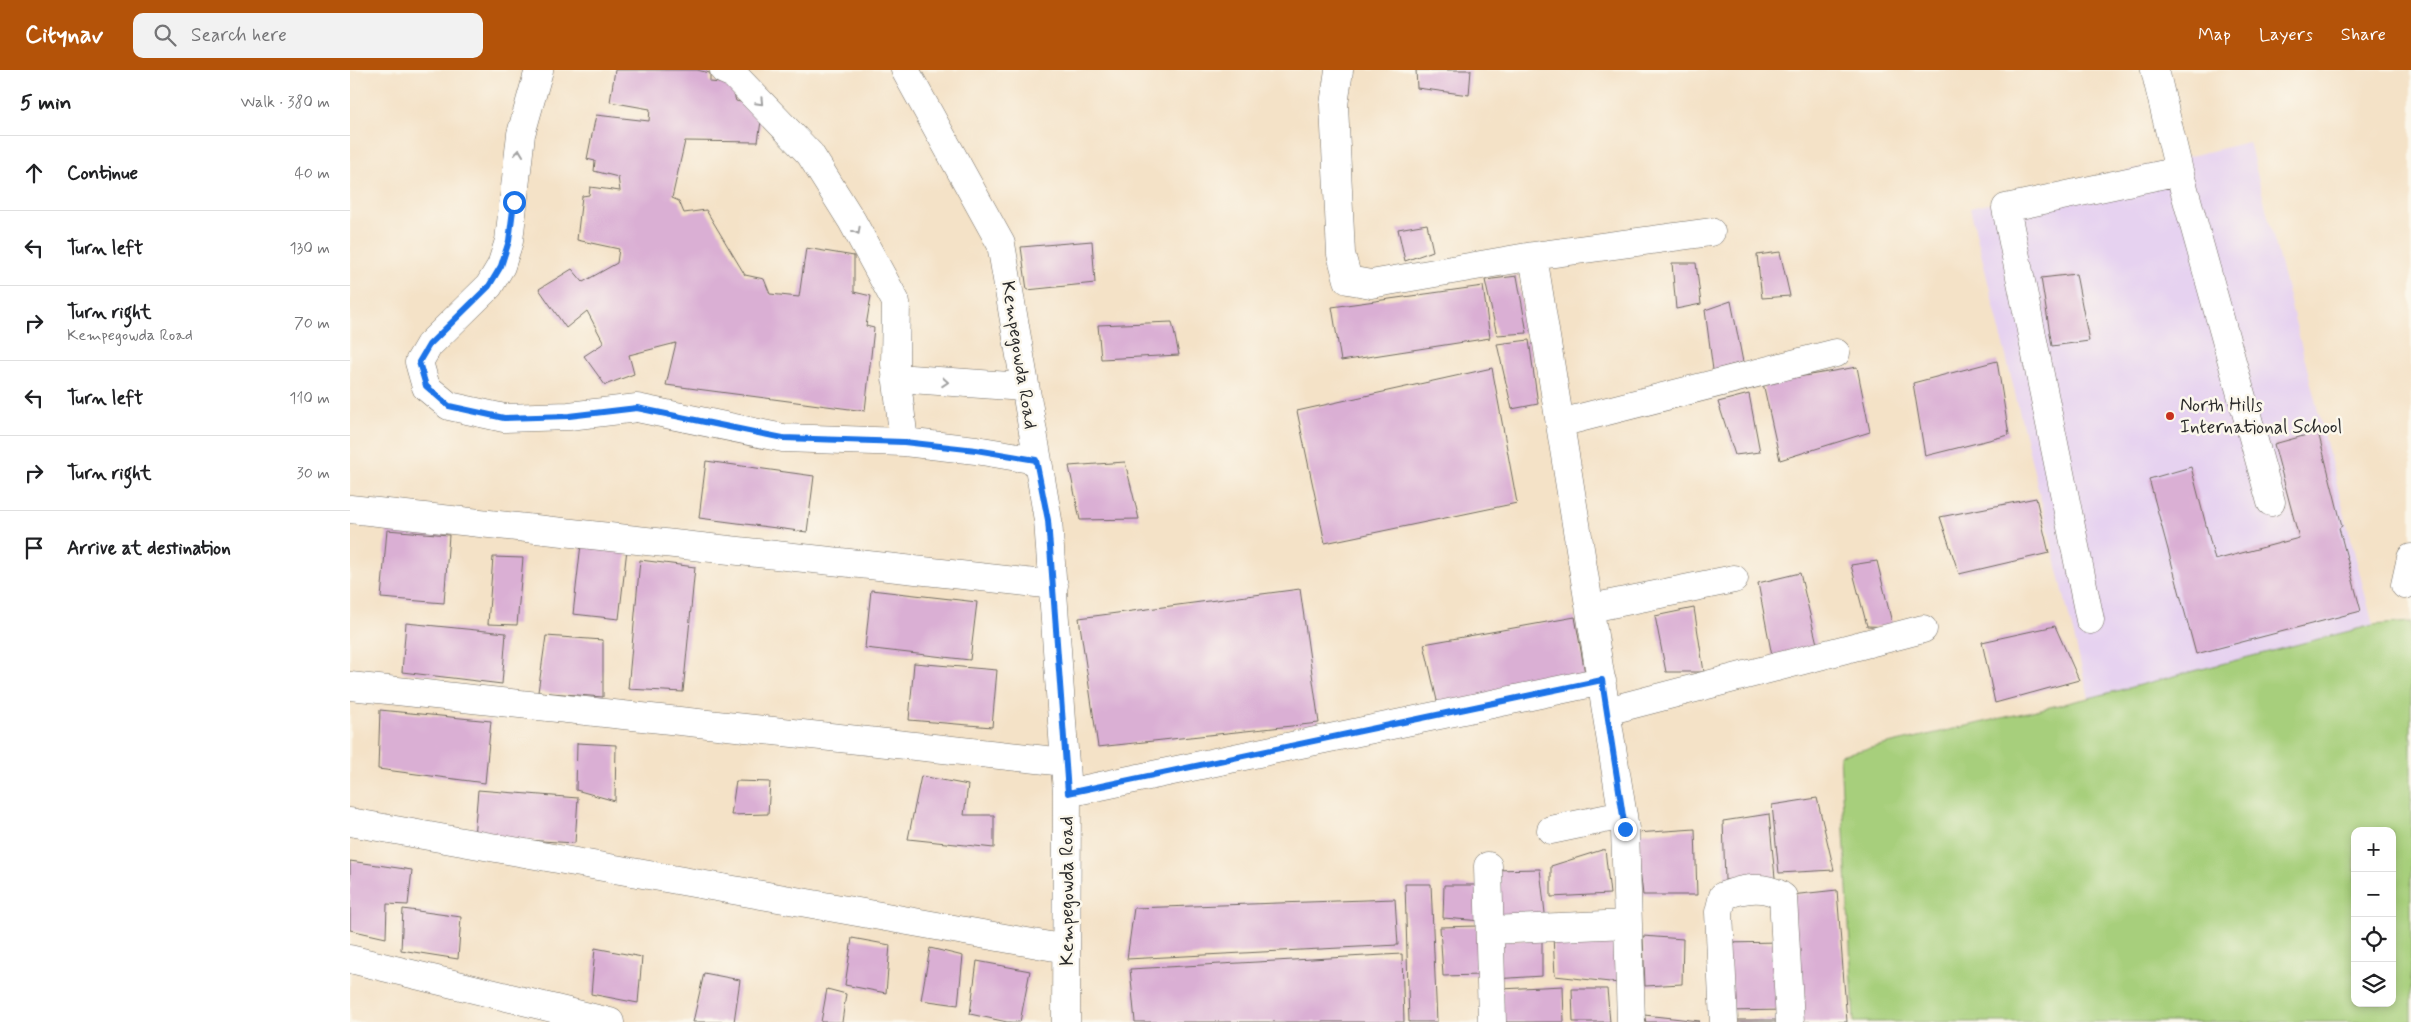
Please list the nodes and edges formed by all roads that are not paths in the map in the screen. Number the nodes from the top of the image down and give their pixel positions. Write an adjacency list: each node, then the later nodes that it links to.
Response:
1 (539, 70): 13 (street, one-way to 1)
2 (724, 70): 10 (street, one-way to 10)
3 (905, 70): 11 (street, Kempegowda Road)
4 (1339, 70): 8 (street)
5 (2155, 70): 6 (street)
6 (2179, 171): 15 (street); 22 (street)
7 (1711, 232): 8 (street)
8 (1533, 256): 12 (street)
9 (1836, 353): 12 (street)
10 (896, 378): 11 (street, one-way to 11); 13 (street)
11 (1024, 386): 14 (street, Kempegowda Road)
12 (1560, 423): 21 (street)
13 (904, 442): 14 (street)
14 (1036, 460): 19 (street, Kempegowda Road)
15 (2270, 502)
16 (350, 508): 19 (street)
17 (2411, 558): 20 (street)
18 (1734, 579): 21 (street)
19 (1054, 585): 27 (street, Kempegowda Road)
20 (2406, 585)
21 (1591, 608): 24 (street)
22 (2090, 620)
23 (1923, 629): 26 (street)
24 (1602, 680): 26 (street); 28 (street)
25 (350, 686): 27 (street)
26 (1607, 711): 29 (street)
27 (1065, 762): 28 (street, Kempegowda Road)
28 (1068, 793): 35 (street, Kempegowda Road)
29 (1623, 815): 31 (street); 33 (street)
30 (350, 822): 35 (street)
31 (1550, 830)
32 (1488, 866): 34 (street)
33 (1628, 924): 34 (street); 40 (street)
34 (1490, 930): 39 (street)
35 (1066, 949): 38 (street, Kempegowda Road)
36 (350, 959): 37 (street)
37 (606, 1022)
38 (1066, 1022)
39 (1492, 1022)
40 (1631, 1022)
41 (1724, 1022): 42 (street)
42 (1790, 1022)

